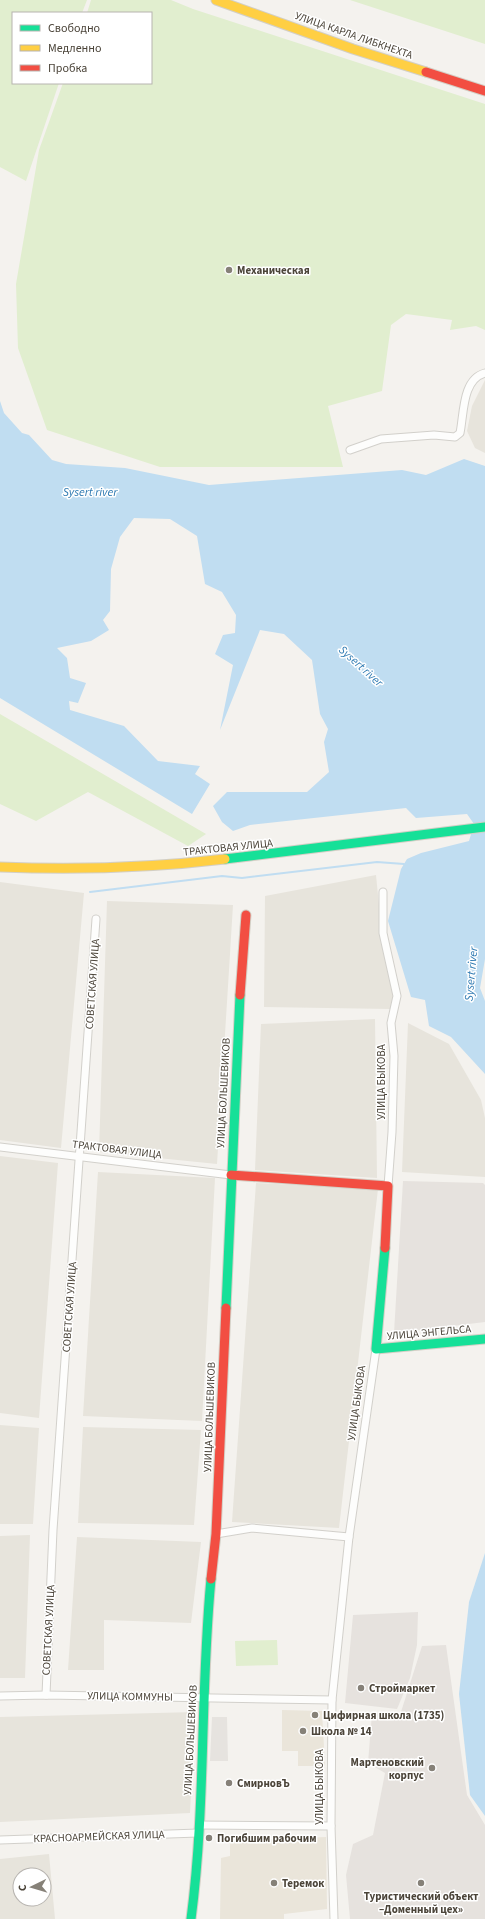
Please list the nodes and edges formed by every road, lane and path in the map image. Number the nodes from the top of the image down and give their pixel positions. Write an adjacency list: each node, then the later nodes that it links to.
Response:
1 (216, 0): 2 (street, УЛИЦА КАРЛА ЛИБКНЕХТА)
2 (485, 91)
3 (485, 373): 4 (street)
4 (350, 450)
5 (485, 827): 6 (street, ТРАКТОВАЯ УЛИЦА)
6 (0, 867)
7 (383, 892): 13 (street, УЛИЦА БЫКОВА)
8 (246, 915): 12 (street, УЛИЦА БОЛЬШЕВИКОВ)
9 (96, 919): 11 (street, СОВЕТСКАЯ УЛИЦА)
10 (0, 1147): 11 (street, ТРАКТОВАЯ УЛИЦА)
11 (80, 1157): 12 (street, ТРАКТОВАЯ УЛИЦА); 18 (street, СОВЕТСКАЯ УЛИЦА)
12 (231, 1175): 13 (street); 16 (street, УЛИЦА БОЛЬШЕВИКОВ)
13 (388, 1186): 15 (street, УЛИЦА БЫКОВА)
14 (485, 1339): 15 (street, УЛИЦА ЭНГЕЛЬСА)
15 (376, 1349): 17 (street, УЛИЦА БЫКОВА)
16 (216, 1534): 17 (street); 20 (street, УЛИЦА БОЛЬШЕВИКОВ)
17 (349, 1537): 21 (street, УЛИЦА БЫКОВА)
18 (46, 1695): 19 (street, УЛИЦА КОММУНЫ); 20 (street, УЛИЦА КОММУНЫ)
19 (0, 1696)
20 (205, 1697): 21 (street, УЛИЦА КОММУНЫ); 23 (street, УЛИЦА БОЛЬШЕВИКОВ)
21 (332, 1700): 22 (street, УЛИЦА БЫКОВА)
22 (331, 1826): 23 (street, КРАСНОАРМЕЙСКАЯ УЛИЦА); 26 (street, УЛИЦА БЫКОВА)
23 (198, 1829): 24 (street, КРАСНОАРМЕЙСКАЯ УЛИЦА); 25 (street, УЛИЦА БОЛЬШЕВИКОВ)
24 (0, 1840)
25 (191, 1919)
26 (334, 1919)

